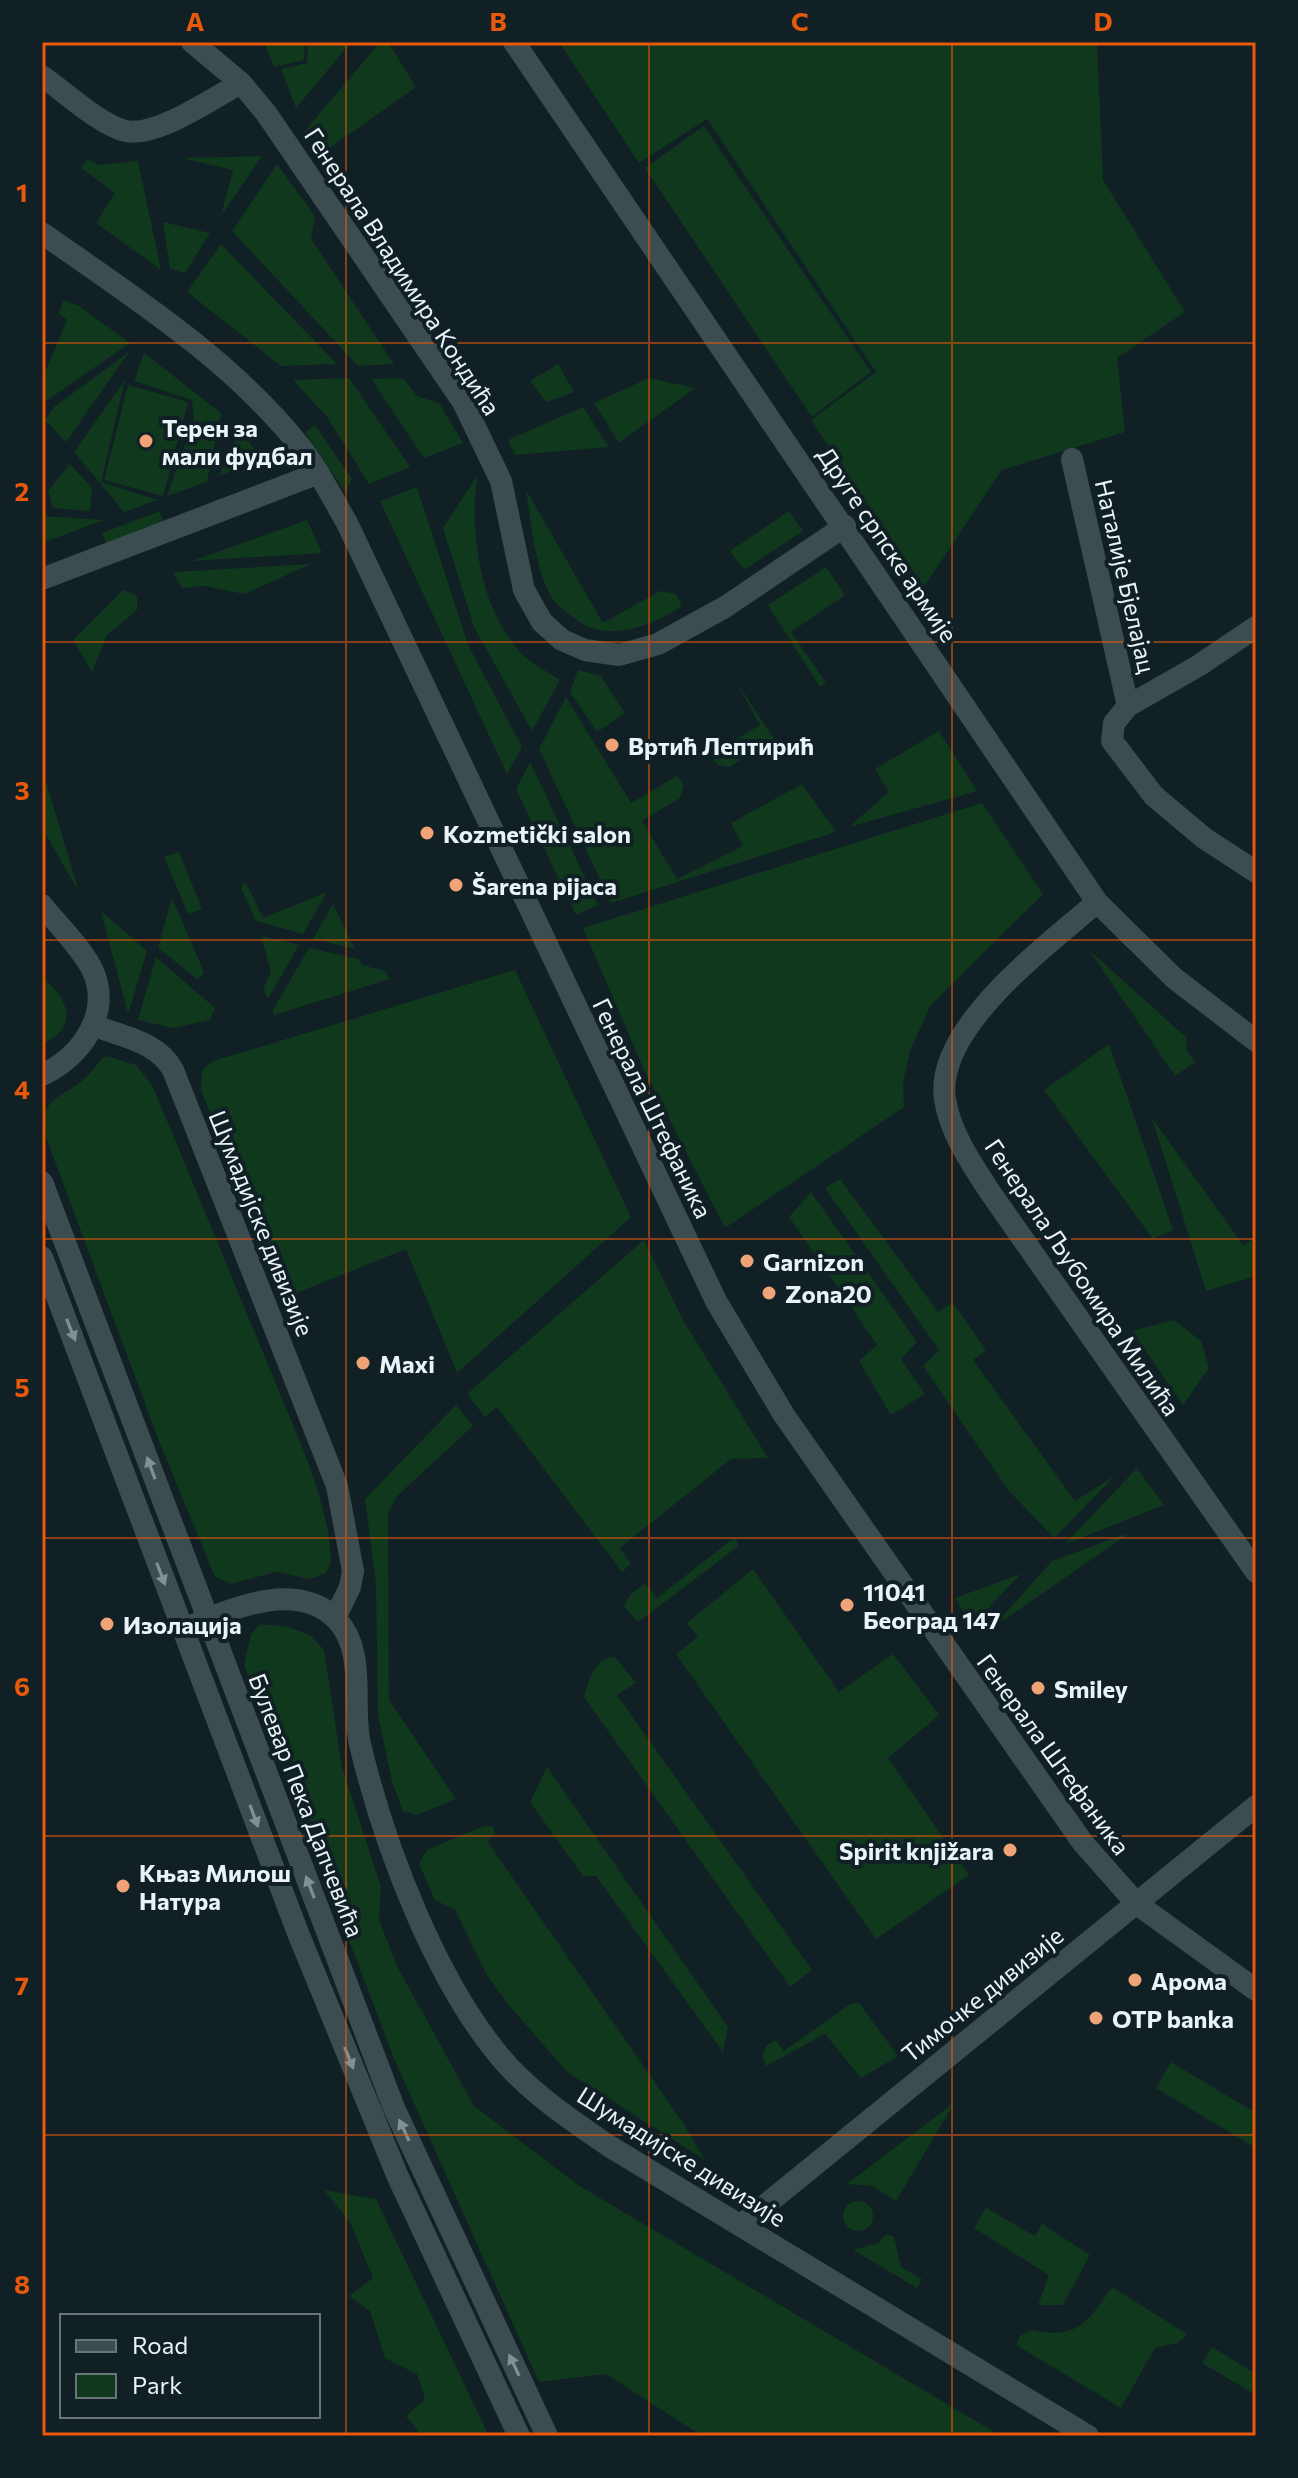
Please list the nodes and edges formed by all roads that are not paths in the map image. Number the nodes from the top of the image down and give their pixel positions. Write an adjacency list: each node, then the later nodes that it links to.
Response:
1 (192, 42): 4 (street, Генерала Владимира Кондића)
2 (514, 42): 8 (street, Друге српске армије)
3 (42, 76): 4 (street)
4 (241, 83): 8 (street, Генерала Владимира Кондића)
5 (42, 233): 7 (street, Генерала Штефаника)
6 (1072, 459): 11 (street, Наталије Бјелајац)
7 (319, 473): 9 (street); 25 (street, Генерала Штефаника)
8 (845, 526): 13 (street, Друге српске армије)
9 (42, 579)
10 (1256, 627): 11 (street)
11 (1128, 706): 12 (street)
12 (1256, 872)
13 (1097, 902): 16 (street, Друге српске армије); 20 (street, Генерала Љубомира Милића)
14 (42, 905): 15 (street)
15 (93, 1025): 17 (street); 21 (street, Шумадијске дивизије)
16 (1256, 1041)
17 (42, 1075)
18 (42, 1182): 22 (street, Булевар Пека Дапчевића, one-way to 18)
19 (42, 1257): 23 (street, one-way to 23)
20 (1256, 1572)
21 (335, 1618): 22 (street); 27 (street, Шумадијске дивизије)
22 (208, 1619): 23 (street); 29 (street, Булевар Пека Дапчевића, one-way to 22)
23 (183, 1629): 28 (street, one-way to 28)
24 (1256, 1806): 25 (street, Тимочке дивизије)
25 (1137, 1904): 26 (street, Генерала Штефаника); 27 (street, Тимочке дивизије)
26 (1256, 1990)
27 (742, 2224): 30 (street, Шумадијске дивизије)
28 (519, 2436)
29 (547, 2436)
30 (1088, 2436)

